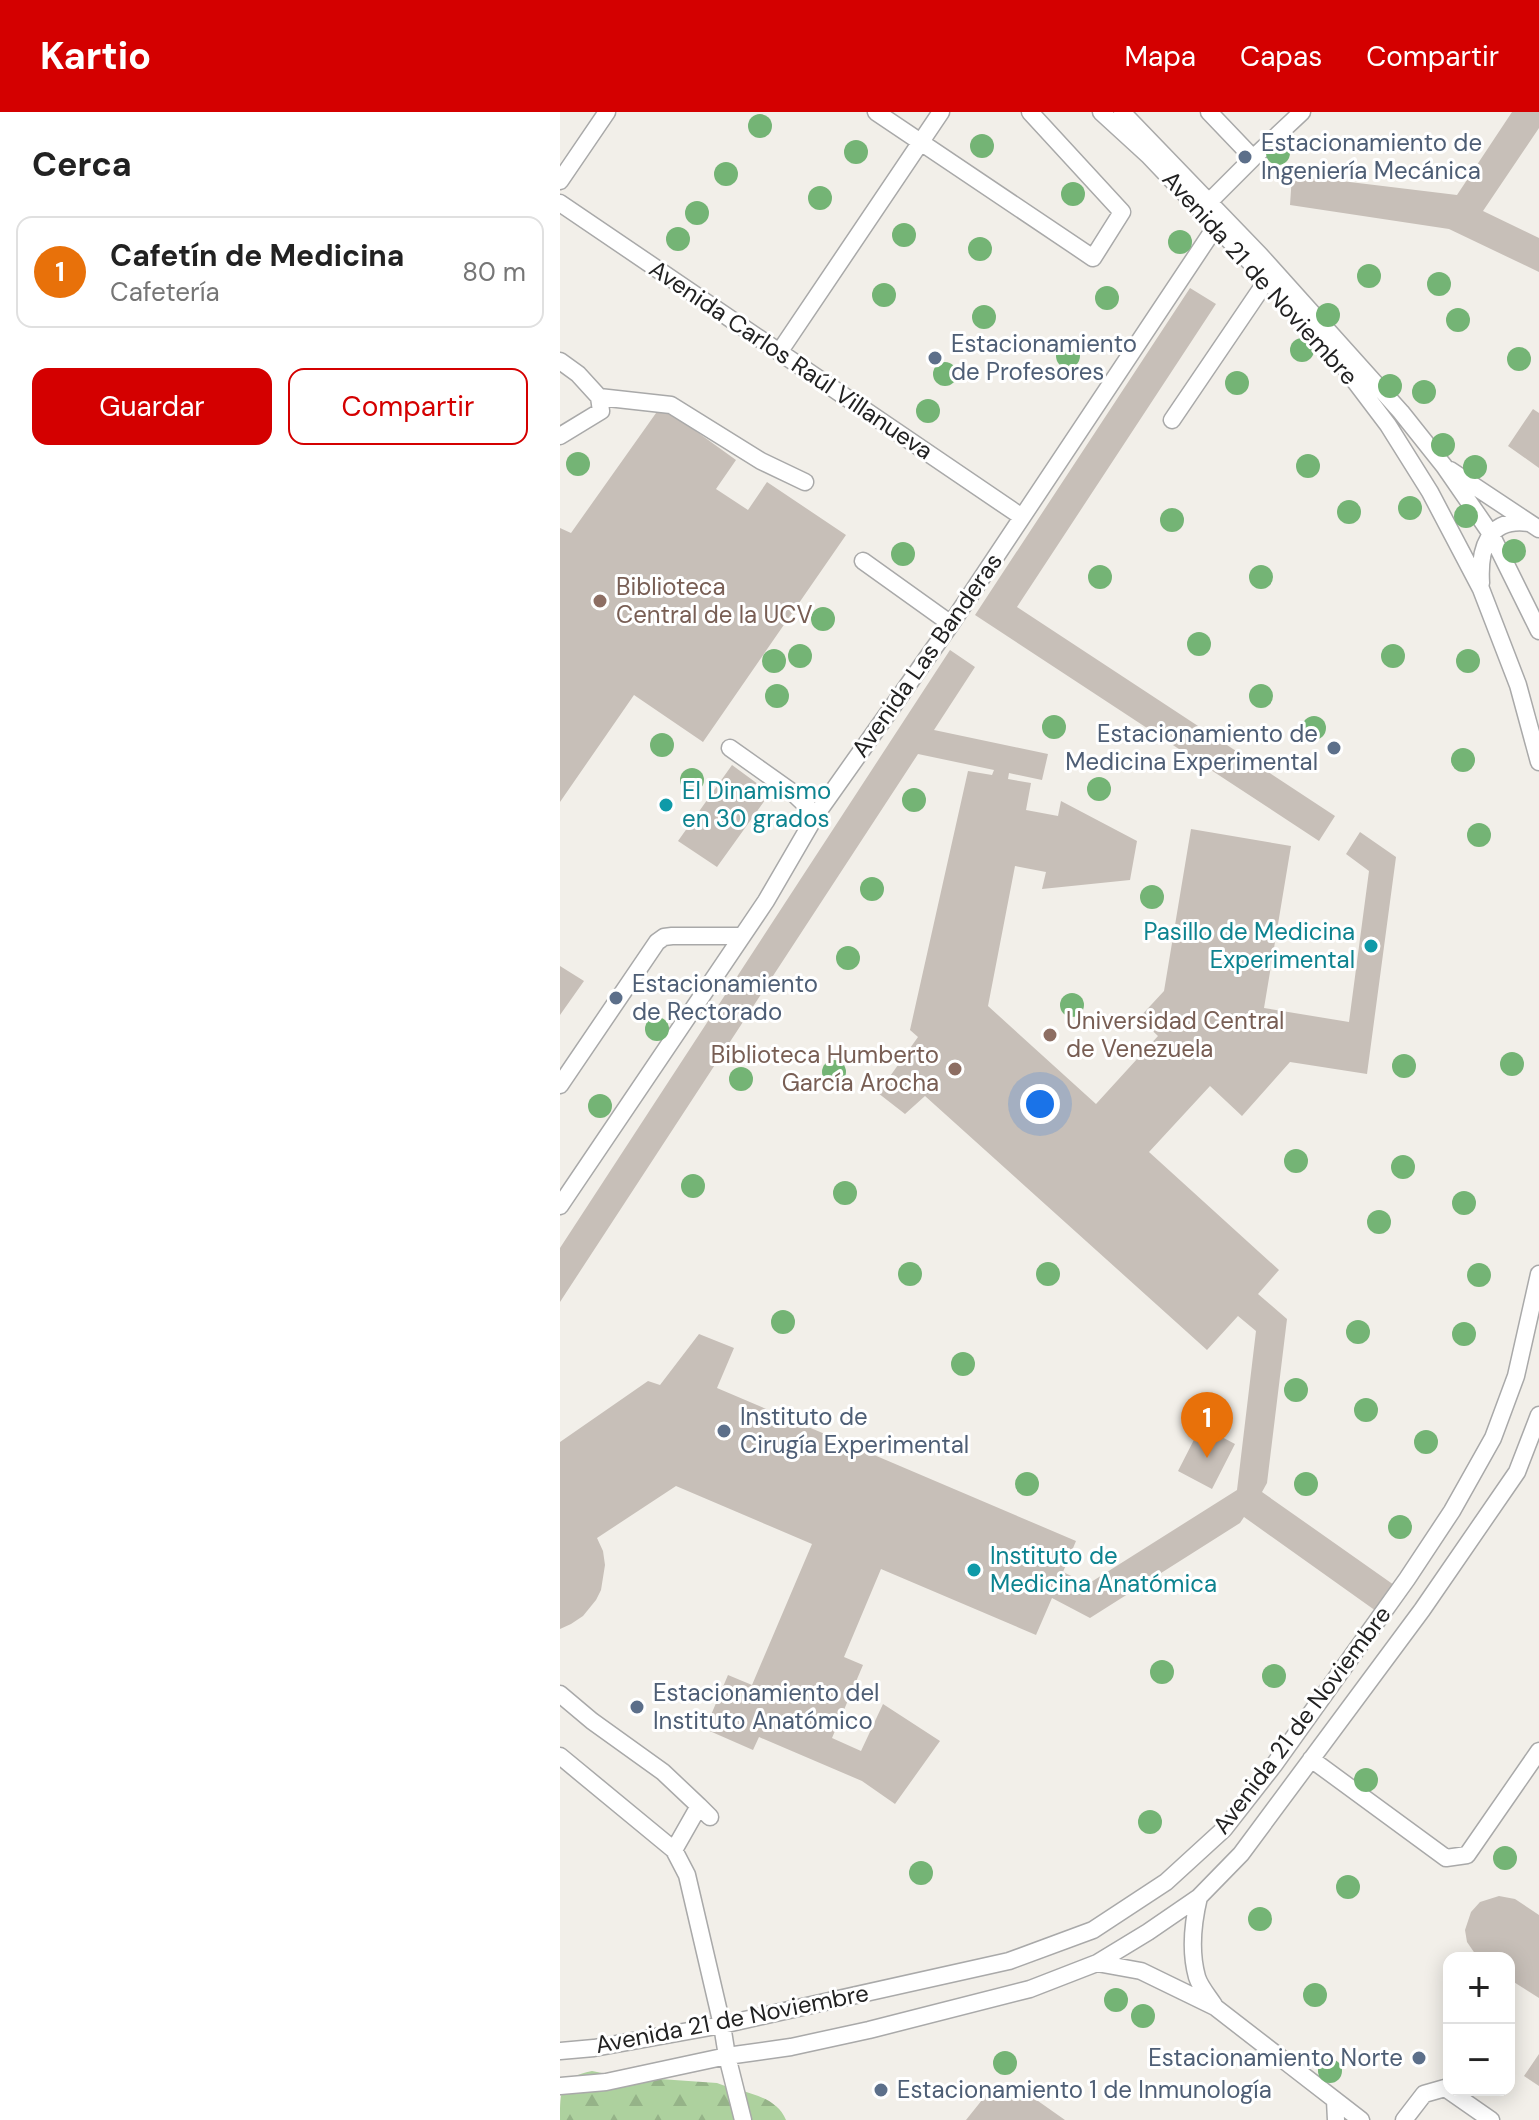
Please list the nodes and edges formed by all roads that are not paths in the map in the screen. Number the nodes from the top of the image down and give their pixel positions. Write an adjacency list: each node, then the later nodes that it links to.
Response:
1 (607, 112): 11 (lane)
2 (876, 112): 9 (lane)
3 (941, 112): 9 (lane)
4 (1030, 112): 9 (lane)
5 (1101, 112): 13 (lane, Avenida 21 de Noviembre)
6 (1122, 112): 13 (lane, Avenida 21 de Noviembre)
7 (1209, 112): 10 (lane)
8 (1302, 112): 10 (lane)
9 (921, 142): 16 (lane)
10 (1253, 158): 13 (lane)
11 (560, 181)
12 (560, 203): 16 (lane, Avenida Carlos Raúl Villanueva)
13 (1205, 206): 14 (lane, Avenida 21 de Noviembre); 21 (lane, Avenida 21 de Noviembre)
14 (1216, 226): 15 (lane, Avenida 21 de Noviembre); 23 (lane, Avenida Las Banderas)
15 (1267, 280): 19 (lane); 27 (lane, Avenida 21 de Noviembre)
16 (780, 351): 23 (lane, Avenida Carlos Raúl Villanueva)
17 (560, 361): 18 (lane)
18 (599, 397): 20 (lane); 22 (lane)
19 (1172, 420)
20 (560, 436)
21 (1444, 466): 24 (lane); 25 (lane, Avenida 21 de Noviembre)
22 (805, 482)
23 (1022, 517): 28 (lane, Avenida Las Banderas)
24 (1535, 526): 25 (lane)
25 (1491, 534): 27 (lane); 29 (lane, Avenida 21 de Noviembre)
26 (863, 561): 28 (lane)
27 (1481, 589): 31 (lane, Avenida 21 de Noviembre)
28 (951, 624): 32 (lane, Avenida Las Banderas)
29 (1539, 631)
30 (730, 748): 32 (lane)
31 (1539, 762)
32 (816, 815): 33 (lane, Avenida Las Banderas)
33 (742, 936): 34 (lane); 35 (lane, Avenida Las Banderas)
34 (560, 1085)
35 (560, 1206)
36 (1539, 1274): 37 (lane, Avenida 21 de Noviembre)
37 (1531, 1312): 38 (lane); 48 (lane, Avenida 21 de Noviembre)
38 (1539, 1329)
39 (1539, 1415): 43 (lane, Avenida 21 de Noviembre)
40 (560, 1694): 44 (lane)
41 (1539, 1751): 43 (lane)
42 (560, 1756): 44 (lane)
43 (1311, 1759): 45 (lane, Avenida 21 de Noviembre)
44 (674, 1850): 48 (lane)
45 (1199, 1897): 46 (lane, Avenida 21 de Noviembre); 47 (lane)
46 (1097, 1963): 47 (lane); 50 (lane, Avenida 21 de Noviembre)
47 (1215, 2007): 52 (lane)
48 (722, 2025): 49 (lane, Avenida 21 de Noviembre); 50 (lane)
49 (560, 2051)
50 (727, 2056): 51 (lane, Avenida 21 de Noviembre); 53 (lane)
51 (560, 2086)
52 (1335, 2100): 54 (lane); 55 (lane)
53 (743, 2120)
54 (1336, 2120)
55 (1361, 2120)
56 (1404, 2120): 57 (lane)
57 (1491, 2120)

